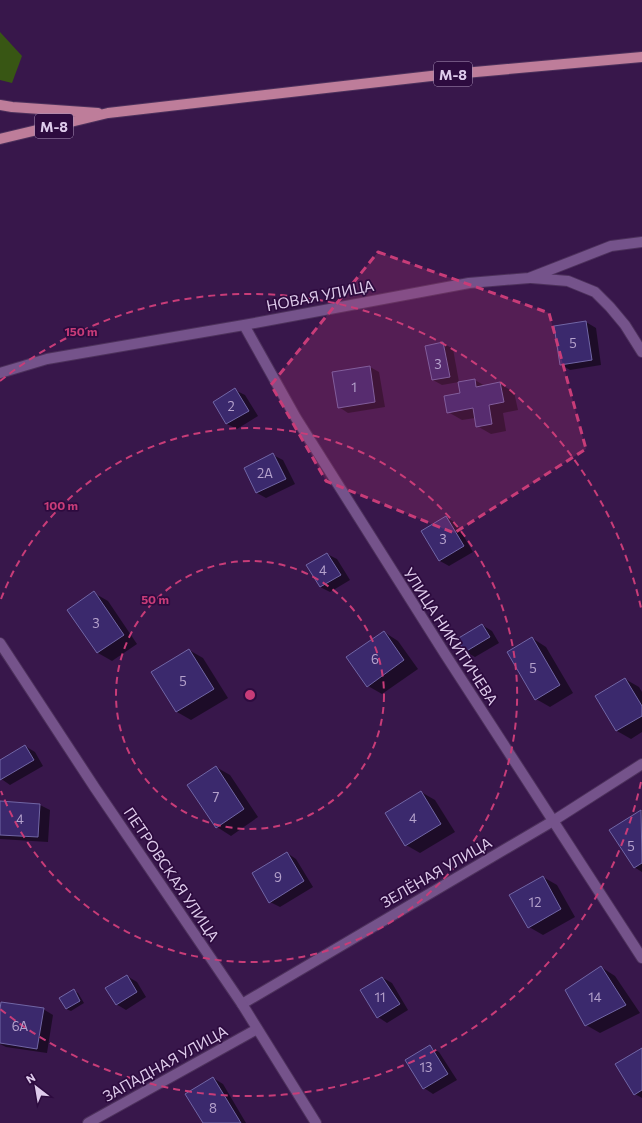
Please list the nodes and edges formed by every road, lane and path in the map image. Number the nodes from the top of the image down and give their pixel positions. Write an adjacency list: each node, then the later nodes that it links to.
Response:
1 (642, 57): 3 (main road, М-8)
2 (0, 105): 3 (main road, М-8)
3 (108, 113): 4 (main road, М-8)
4 (0, 139)
5 (642, 242): 6 (street, НОВАЯ УЛИЦА)
6 (529, 278): 7 (street, НОВАЯ УЛИЦА); 8 (street)
7 (244, 325): 9 (street, НОВАЯ УЛИЦА); 12 (street, УЛИЦА НИКИТИЧЕВА)
8 (642, 352)
9 (0, 373)
10 (0, 643): 14 (street, ПЕТРОВСКАЯ УЛИЦА)
11 (642, 764): 12 (street, ЗЕЛЁНАЯ УЛИЦА)
12 (553, 821): 13 (street, УЛИЦА НИКИТИЧЕВА); 14 (street, ЗЕЛЁНАЯ УЛИЦА)
13 (642, 958)
14 (242, 1004): 15 (street, ПЕТРОВСКАЯ УЛИЦА)
15 (257, 1029): 16 (street, ЗАПАДНАЯ УЛИЦА); 17 (street, ПЕТРОВСКАЯ УЛИЦА)
16 (88, 1123)
17 (316, 1123)

